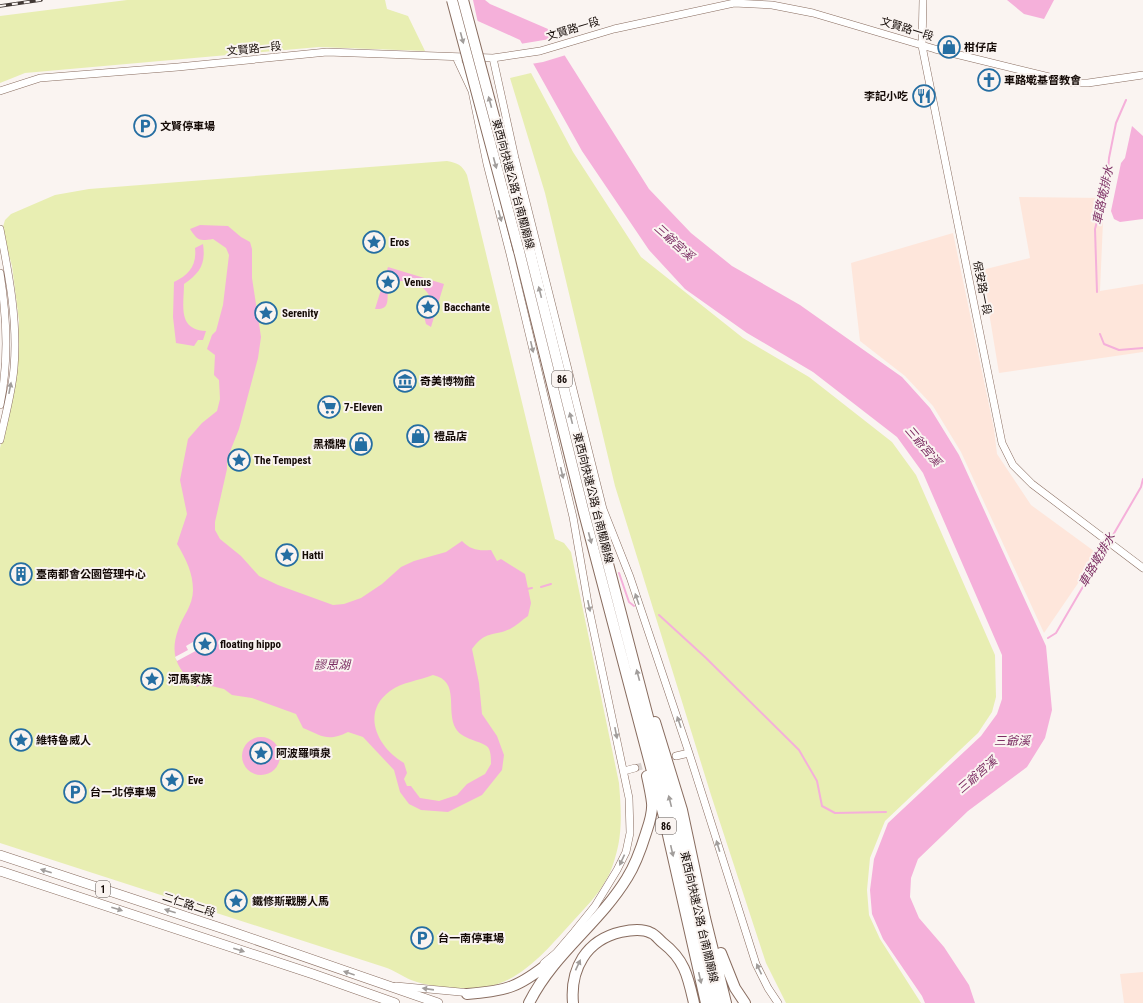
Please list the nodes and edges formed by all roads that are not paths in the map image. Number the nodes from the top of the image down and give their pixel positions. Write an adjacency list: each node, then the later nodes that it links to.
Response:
1 (452, 0): 11 (highway, 東西向快速公路 台南關廟線 / 86, one-way to 11, bridge)
2 (463, 0): 10 (highway, 東西向快速公路 台南關廟線 / 86, one-way to 2, bridge)
3 (923, 0): 4 (street, 保安路一段)
4 (922, 46): 6 (street, 文賢路一段); 7 (street, 文賢路一段); 16 (street, 保安路一段)
5 (456, 57): 6 (street, 文賢路一段); 8 (street, 文賢路一段); 11 (street, one-way to 11)
6 (494, 58): 10 (street)
7 (1143, 75)
8 (0, 91)
9 (0, 229): 14 (street, one-way to 9)
10 (533, 248): 15 (highway, 東西向快速公路 台南關廟線 / 86, one-way to 10)
11 (515, 253): 17 (highway, 東西向快速公路 台南關廟線 / 86, one-way to 17); 22 (street, one-way to 22)
12 (0, 273): 13 (street)
13 (0, 405)
14 (0, 440)
15 (599, 510): 18 (highway, 東西向快速公路 台南關廟線 / 86, one-way to 15); 19 (street, one-way to 15)
16 (1143, 568)
17 (620, 651): 26 (highway); 36 (highway, 東西向快速公路 台南關廟線 / 86, one-way to 36)
18 (648, 713): 25 (highway); 37 (highway, 東西向快速公路 台南關廟線 / 86, one-way to 18)
19 (689, 753): 20 (street); 40 (street, one-way to 19)
20 (676, 756)
21 (636, 768): 22 (street)
22 (624, 771): 29 (street, one-way to 29)
23 (0, 855): 28 (main road, 二仁路二段 / 1, one-way to 23)
24 (0, 871): 27 (main road, 1, one-way to 27)
25 (700, 895): 38 (highway); 39 (highway)
26 (567, 948): 29 (highway); 33 (highway)
27 (313, 974): 30 (street); 31 (main road, 1)
28 (386, 986): 29 (street, one-way to 28); 32 (main road, 二仁路二段 / 1)
29 (467, 994)
30 (384, 1003)
31 (395, 1003)
32 (438, 1003)
33 (529, 1003)
34 (573, 1003): 35 (highway, one-way to 35)
35 (694, 1003)
36 (706, 1003)
37 (716, 1003)
38 (726, 1003)
39 (745, 1003)
40 (778, 1003)

